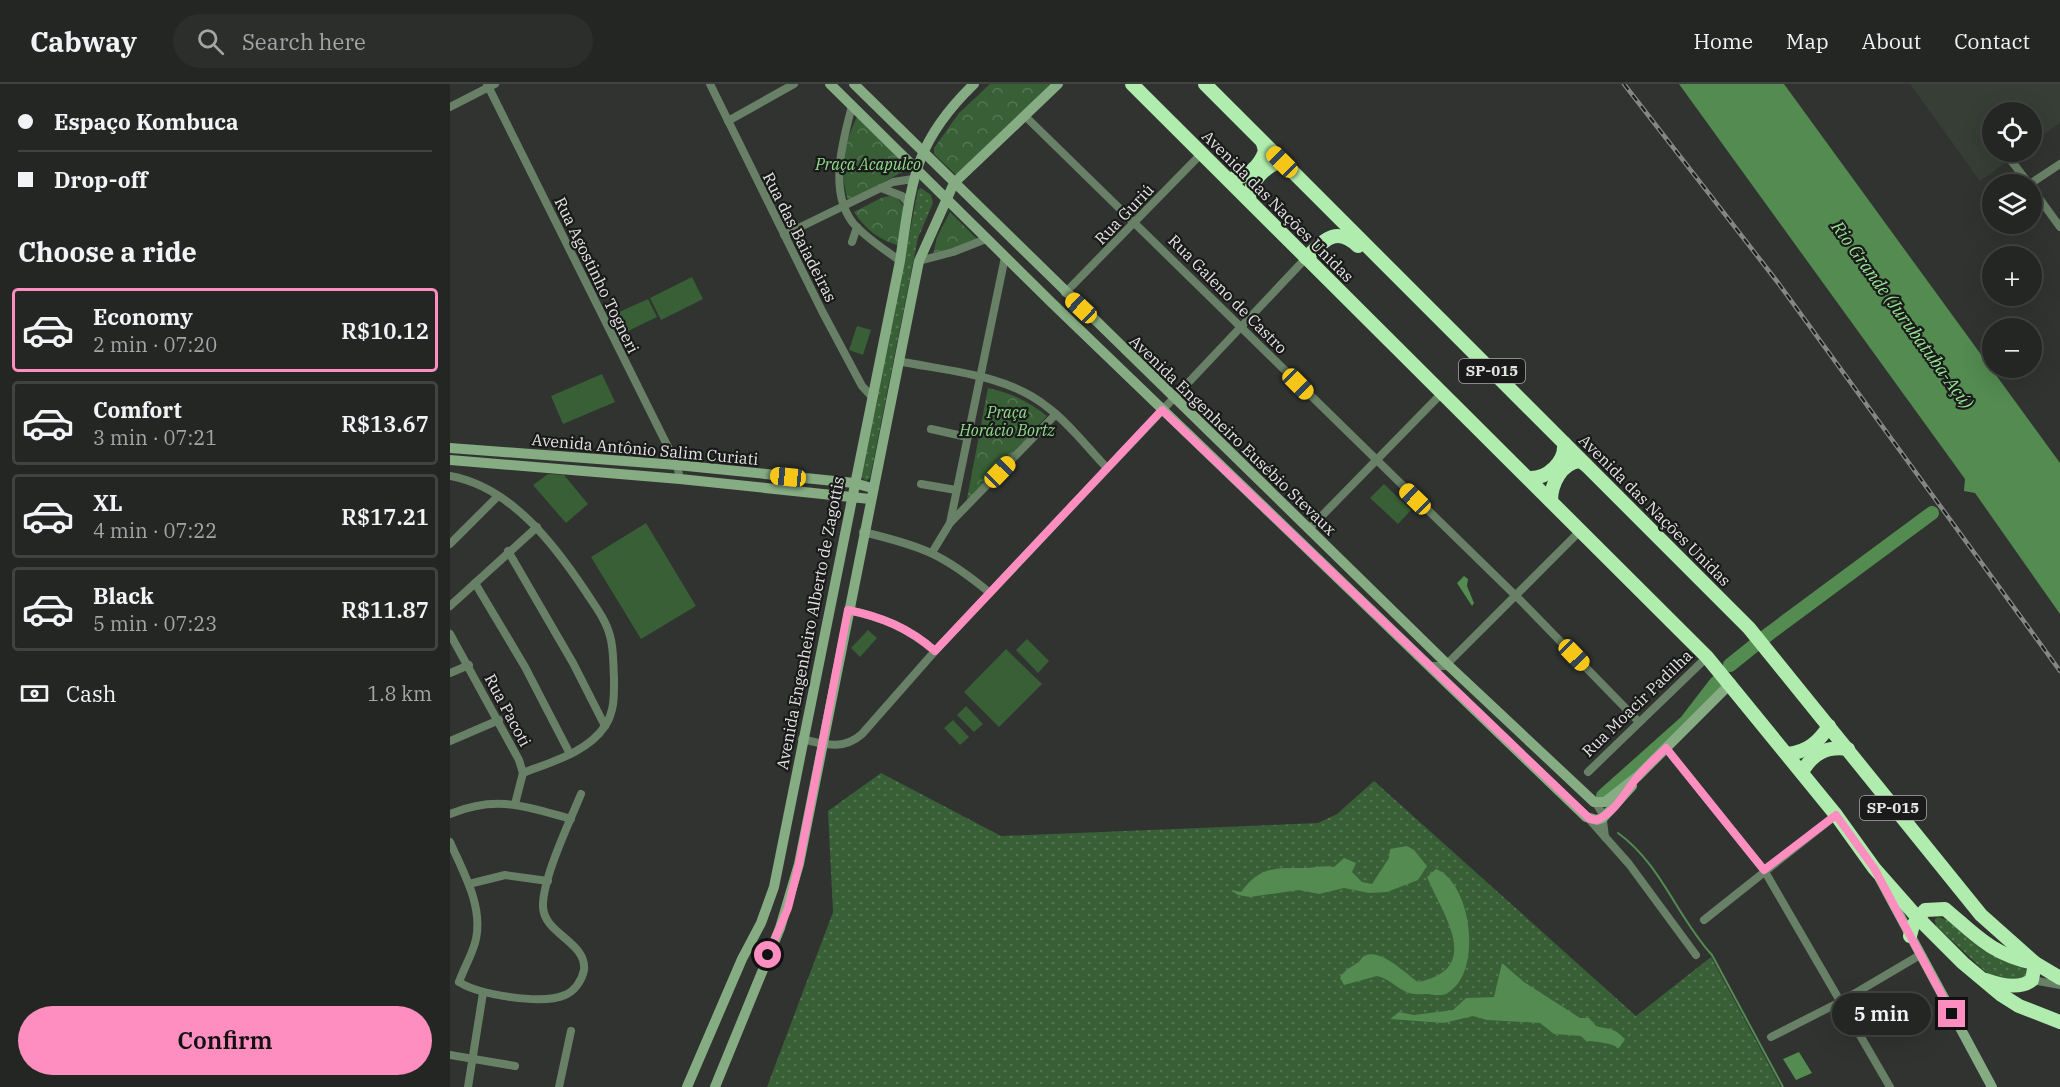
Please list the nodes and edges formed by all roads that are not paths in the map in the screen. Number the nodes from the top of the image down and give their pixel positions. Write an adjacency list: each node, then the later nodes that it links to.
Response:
1 (710, 84): 13 (street, Rua das Baiadeiras)
2 (794, 84): 13 (street)
3 (830, 84): 10 (main road, Avenida Engenheiro Eusébio Stevaux)
4 (854, 84): 14 (main road, Avenida Engenheiro Eusébio Stevaux)
5 (974, 84): 17 (main road, Avenida Engenheiro Alberto de Zagottis)
6 (1058, 84): 12 (main road)
7 (1132, 84): 18 (highway, Avenida das Nações Unidas / SP-015)
8 (1205, 84): 16 (highway, Avenida das Nações Unidas / SP-015)
9 (490, 85): 11 (street); 63 (street, Rua Agostinho Togneri)
10 (852, 106): 15 (main road, Avenida Engenheiro Eusébio Stevaux); 32 (street)
11 (450, 107)
12 (1025, 116): 26 (main road); 33 (street, Rua Galeno de Castro)
13 (728, 121): 36 (street, Rua das Baiadeiras)
14 (894, 125): 15 (main road); 17 (main road, Avenida Engenheiro Eusébio Stevaux)
15 (878, 131): 22 (main road, Avenida Engenheiro Eusébio Stevaux)
16 (1263, 143): 19 (highway, Avenida das Nações Unidas / SP-015); 25 (highway)
17 (922, 151): 22 (main road, Avenida Engenheiro Alberto de Zagottis); 26 (main road, Avenida Engenheiro Eusébio Stevaux)
18 (1202, 153): 25 (highway, Avenida das Nações Unidas / SP-015); 33 (street, Rua Guriú)
19 (1282, 162): 29 (highway); 43 (highway, Avenida das Nações Unidas / SP-015)
20 (2012, 162): 23 (street)
21 (2060, 164): 24 (street)
22 (915, 174): 27 (street); 28 (main road, Avenida Engenheiro Eusébio Stevaux); 31 (main road, Avenida Engenheiro Alberto de Zagottis)
23 (2022, 174)
24 (2042, 177)
25 (1228, 179): 29 (highway, Avenida das Nações Unidas / SP-015)
26 (954, 183): 28 (main road); 44 (main road, Avenida Engenheiro Eusébio Stevaux)
27 (881, 188): 31 (street); 32 (street)
28 (946, 197): 37 (main road, Avenida Engenheiro Eusébio Stevaux); 42 (main road)
29 (1249, 201): 40 (highway, Avenida das Nações Unidas / SP-015)
30 (2042, 202): 35 (street)
31 (909, 204): 41 (main road, Avenida Engenheiro Alberto de Zagottis)
32 (846, 207): 34 (street); 36 (street)
33 (1136, 222): 44 (street, Rua Guriú); 46 (street, Rua Galeno de Castro)
34 (857, 227): 38 (street); 41 (street)
35 (2060, 227)
36 (784, 235): 51 (street, Rua das Baiadeiras)
37 (986, 238): 39 (main road, Avenida Engenheiro Eusébio Stevaux); 42 (street)
38 (852, 242)
39 (1005, 257): 45 (main road, Avenida Engenheiro Eusébio Stevaux); 48 (street)
40 (1306, 258): 43 (highway); 46 (street); 49 (highway, Avenida das Nações Unidas / SP-015)
41 (900, 261): 51 (main road, Avenida Engenheiro Alberto de Zagottis)
42 (919, 261): 47 (main road)
43 (1397, 276): 56 (highway, Avenida das Nações Unidas / SP-015)
44 (1065, 293): 45 (main road); 50 (main road, Avenida Engenheiro Eusébio Stevaux)
45 (1044, 296): 52 (main road, Avenida Engenheiro Eusébio Stevaux)
46 (1240, 326): 50 (street); 62 (street, Rua Galeno de Castro)
47 (898, 361): 48 (street); 77 (main road)
48 (981, 377): 53 (street); 55 (street)
49 (1443, 392): 62 (street); 69 (highway, Avenida das Nações Unidas / SP-015)
50 (1174, 397): 52 (street); 58 (main road, Avenida Engenheiro Eusébio Stevaux)
51 (873, 398): 73 (main road, Avenida Engenheiro Alberto de Zagottis)
52 (1162, 410): 57 (main road, Avenida Engenheiro Eusébio Stevaux); 65 (street)
53 (1056, 414): 65 (street); 81 (street)
54 (931, 429): 55 (street)
55 (967, 437): 75 (street)
56 (1564, 443): 64 (highway, Avenida das Nações Unidas / SP-015); 69 (highway)
57 (1199, 446): 58 (main road); 99 (main road, Avenida Engenheiro Eusébio Stevaux)
58 (1225, 447): 83 (main road, Avenida Engenheiro Eusébio Stevaux)
59 (450, 448): 61 (main road, Avenida Antônio Salim Curiati)
60 (450, 460): 67 (main road, Avenida Antônio Salim Curiati)
61 (626, 461): 63 (main road, Avenida Antônio Salim Curiati); 67 (main road)
62 (1376, 461): 83 (street); 91 (street, Rua Galeno de Castro)
63 (677, 465): 66 (main road, Avenida Antônio Salim Curiati); 70 (street, Rua Agostinho Togneri)
64 (1586, 465): 80 (highway); 105 (highway, Avenida das Nações Unidas / SP-015)
65 (1107, 468): 90 (street)
66 (716, 469): 71 (main road, Avenida Antônio Salim Curiati); 72 (main road)
67 (625, 474): 70 (main road, Avenida Antônio Salim Curiati)
68 (452, 478): 78 (street)
69 (1528, 478): 80 (highway, Avenida das Nações Unidas / SP-015)
70 (680, 479): 72 (main road, Avenida Antônio Salim Curiati)
71 (824, 480): 73 (main road, Avenida Antônio Salim Curiati); 76 (main road)
72 (716, 483): 76 (main road, Avenida Antônio Salim Curiati)
73 (854, 483): 77 (main road, Avenida Antônio Salim Curiati); 79 (main road, Avenida Engenheiro Alberto de Zagottis)
74 (921, 484): 75 (street)
75 (956, 490): 81 (street)
76 (820, 493): 79 (main road, Avenida Antônio Salim Curiati)
77 (871, 493): 79 (main road, Avenida Antônio Salim Curiati); 85 (main road)
78 (498, 496): 82 (street); 86 (street)
79 (851, 496): 106 (main road, Avenida Engenheiro Alberto de Zagottis)
80 (1551, 501): 84 (highway, Avenida das Nações Unidas / SP-015)
81 (950, 523): 87 (street)
82 (537, 527): 88 (street); 104 (street)
83 (1309, 529): 97 (main road, Avenida Engenheiro Eusébio Stevaux)
84 (1581, 530): 91 (street); 96 (highway, Avenida das Nações Unidas / SP-015)
85 (863, 532): 87 (street); 93 (main road)
86 (450, 544)
87 (933, 551): 90 (street)
88 (508, 552): 89 (street); 104 (street)
89 (476, 583): 92 (street); 111 (street)
90 (990, 593): 95 (street)
91 (1515, 595): 97 (street); 103 (street, Rua Galeno de Castro)
92 (452, 600)
93 (848, 610): 95 (street); 108 (main road)
94 (450, 633): 98 (street, Rua Pacoti)
95 (935, 651): 108 (street)
96 (1710, 660): 101 (highway, Avenida das Nações Unidas / SP-015); 103 (street, Rua Moacir Padilha)
97 (1447, 664): 99 (street); 118 (main road, Avenida Engenheiro Eusébio Stevaux)
98 (469, 665): 100 (street); 102 (street, Rua Pacoti)
99 (1426, 665): 122 (main road, Avenida Engenheiro Eusébio Stevaux)
100 (450, 674)
101 (1728, 681): 109 (main road); 112 (highway, SP-015)
102 (499, 720): 107 (street); 115 (street, Rua Pacoti)
103 (1639, 722): 113 (street, Rua Moacir Padilha)
104 (605, 726): 111 (street)
105 (1829, 726): 110 (highway, Avenida das Nações Unidas / SP-015); 112 (highway)
106 (802, 740): 108 (street); 152 (main road, Avenida Engenheiro Alberto de Zagottis)
107 (450, 741)
108 (822, 743): 153 (main road)
109 (1666, 748): 116 (main road); 128 (street)
110 (1848, 749): 114 (highway); 136 (highway, Avenida das Nações Unidas / SP-015)
111 (570, 754): 115 (street)
112 (1788, 754): 114 (highway, SP-015)
113 (1588, 772)
114 (1802, 772): 121 (highway, SP-015)
115 (523, 773): 119 (street, Rua Pacoti)
116 (1638, 776): 118 (main road); 123 (main road)
117 (581, 794): 124 (street)
118 (1595, 802): 122 (street); 123 (street, Avenida Engenheiro Eusébio Stevaux)
119 (515, 804): 120 (street); 124 (street)
120 (450, 814)
121 (1836, 815): 127 (highway, SP-015); 128 (street)
122 (1588, 818): 123 (main road); 125 (street, Avenida Engenheiro Eusébio Stevaux)
123 (1603, 818): 125 (street, Avenida Engenheiro Eusébio Stevaux)
124 (570, 819): 129 (street)
125 (1606, 839): 134 (street, Avenida Engenheiro Eusébio Stevaux)
126 (450, 842): 130 (street)
127 (1874, 868): 131 (highway, SP-015); 133 (main road)
128 (1764, 870): 132 (street); 143 (street)
129 (548, 881): 130 (street); 142 (street)
130 (469, 884): 140 (street)
131 (1918, 918): 133 (highway); 136 (highway); 137 (highway, SP-015)
132 (1704, 920)
133 (1910, 936): 135 (main road)
134 (1696, 955)
135 (1920, 955): 143 (street); 155 (main road)
136 (2035, 963): 138 (highway, Avenida das Nações Unidas / SP-015); 139 (highway)
137 (1978, 976): 139 (highway); 144 (highway, SP-015)
138 (2060, 978)
139 (2032, 980): 141 (street)
140 (454, 983): 142 (street)
141 (2060, 986)
142 (483, 993): 148 (street)
143 (1842, 1001): 146 (street); 154 (street)
144 (2060, 1022)
145 (572, 1031): 151 (street)
146 (1771, 1037)
147 (450, 1055): 148 (street)
148 (474, 1058): 149 (street); 150 (street)
149 (515, 1066)
150 (468, 1087)
151 (559, 1087)
152 (687, 1087)
153 (715, 1087)
154 (1890, 1087)
155 (1992, 1087)

